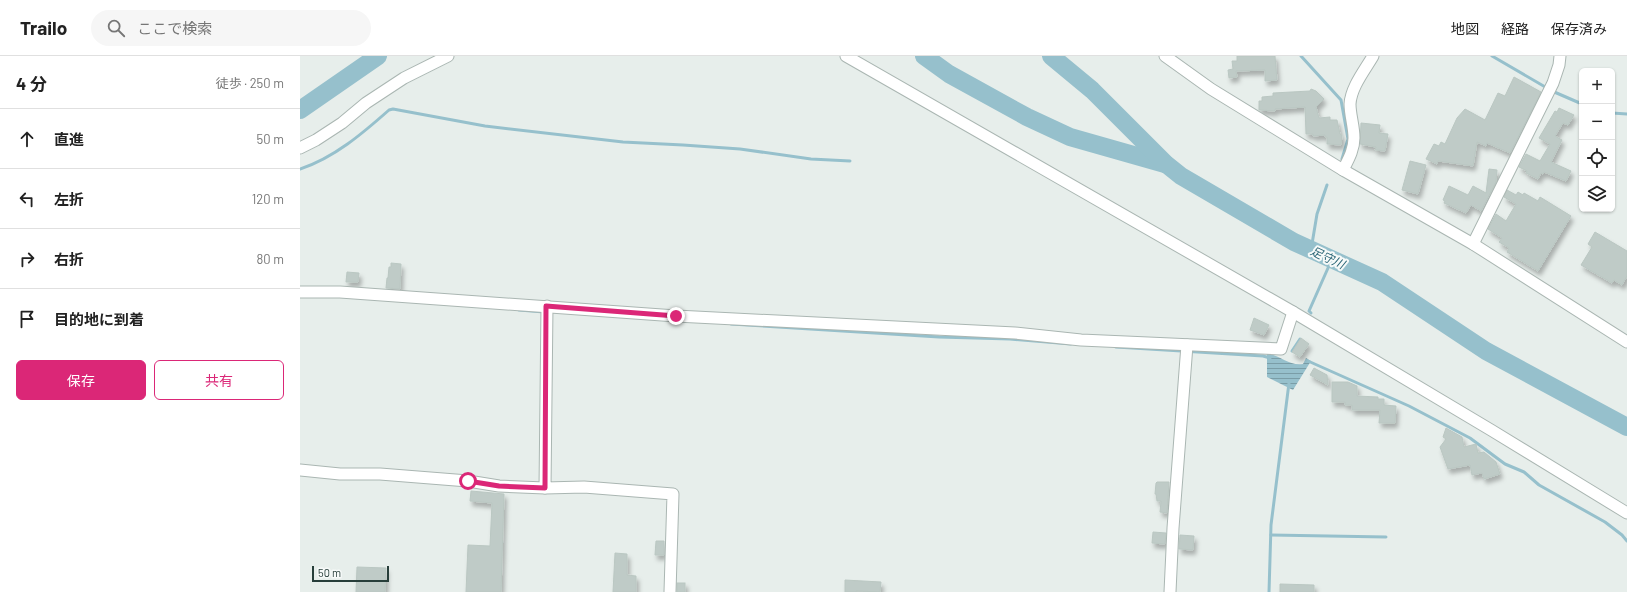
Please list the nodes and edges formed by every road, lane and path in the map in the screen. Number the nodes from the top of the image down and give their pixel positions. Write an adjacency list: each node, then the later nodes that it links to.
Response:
1 (448, 56): 6 (street)
2 (846, 56): 11 (street)
3 (1165, 56): 7 (street)
4 (1373, 56): 7 (street)
5 (1560, 56): 8 (street)
6 (300, 148)
7 (1343, 170): 8 (street)
8 (1473, 244): 12 (street)
9 (300, 292): 10 (street)
10 (546, 310): 13 (street); 15 (street)
11 (1293, 312): 13 (street); 16 (street)
12 (1627, 342)
13 (1187, 349): 18 (street)
14 (300, 470): 15 (street)
15 (545, 488): 17 (street)
16 (1627, 513)
17 (670, 592)
18 (1170, 592)

